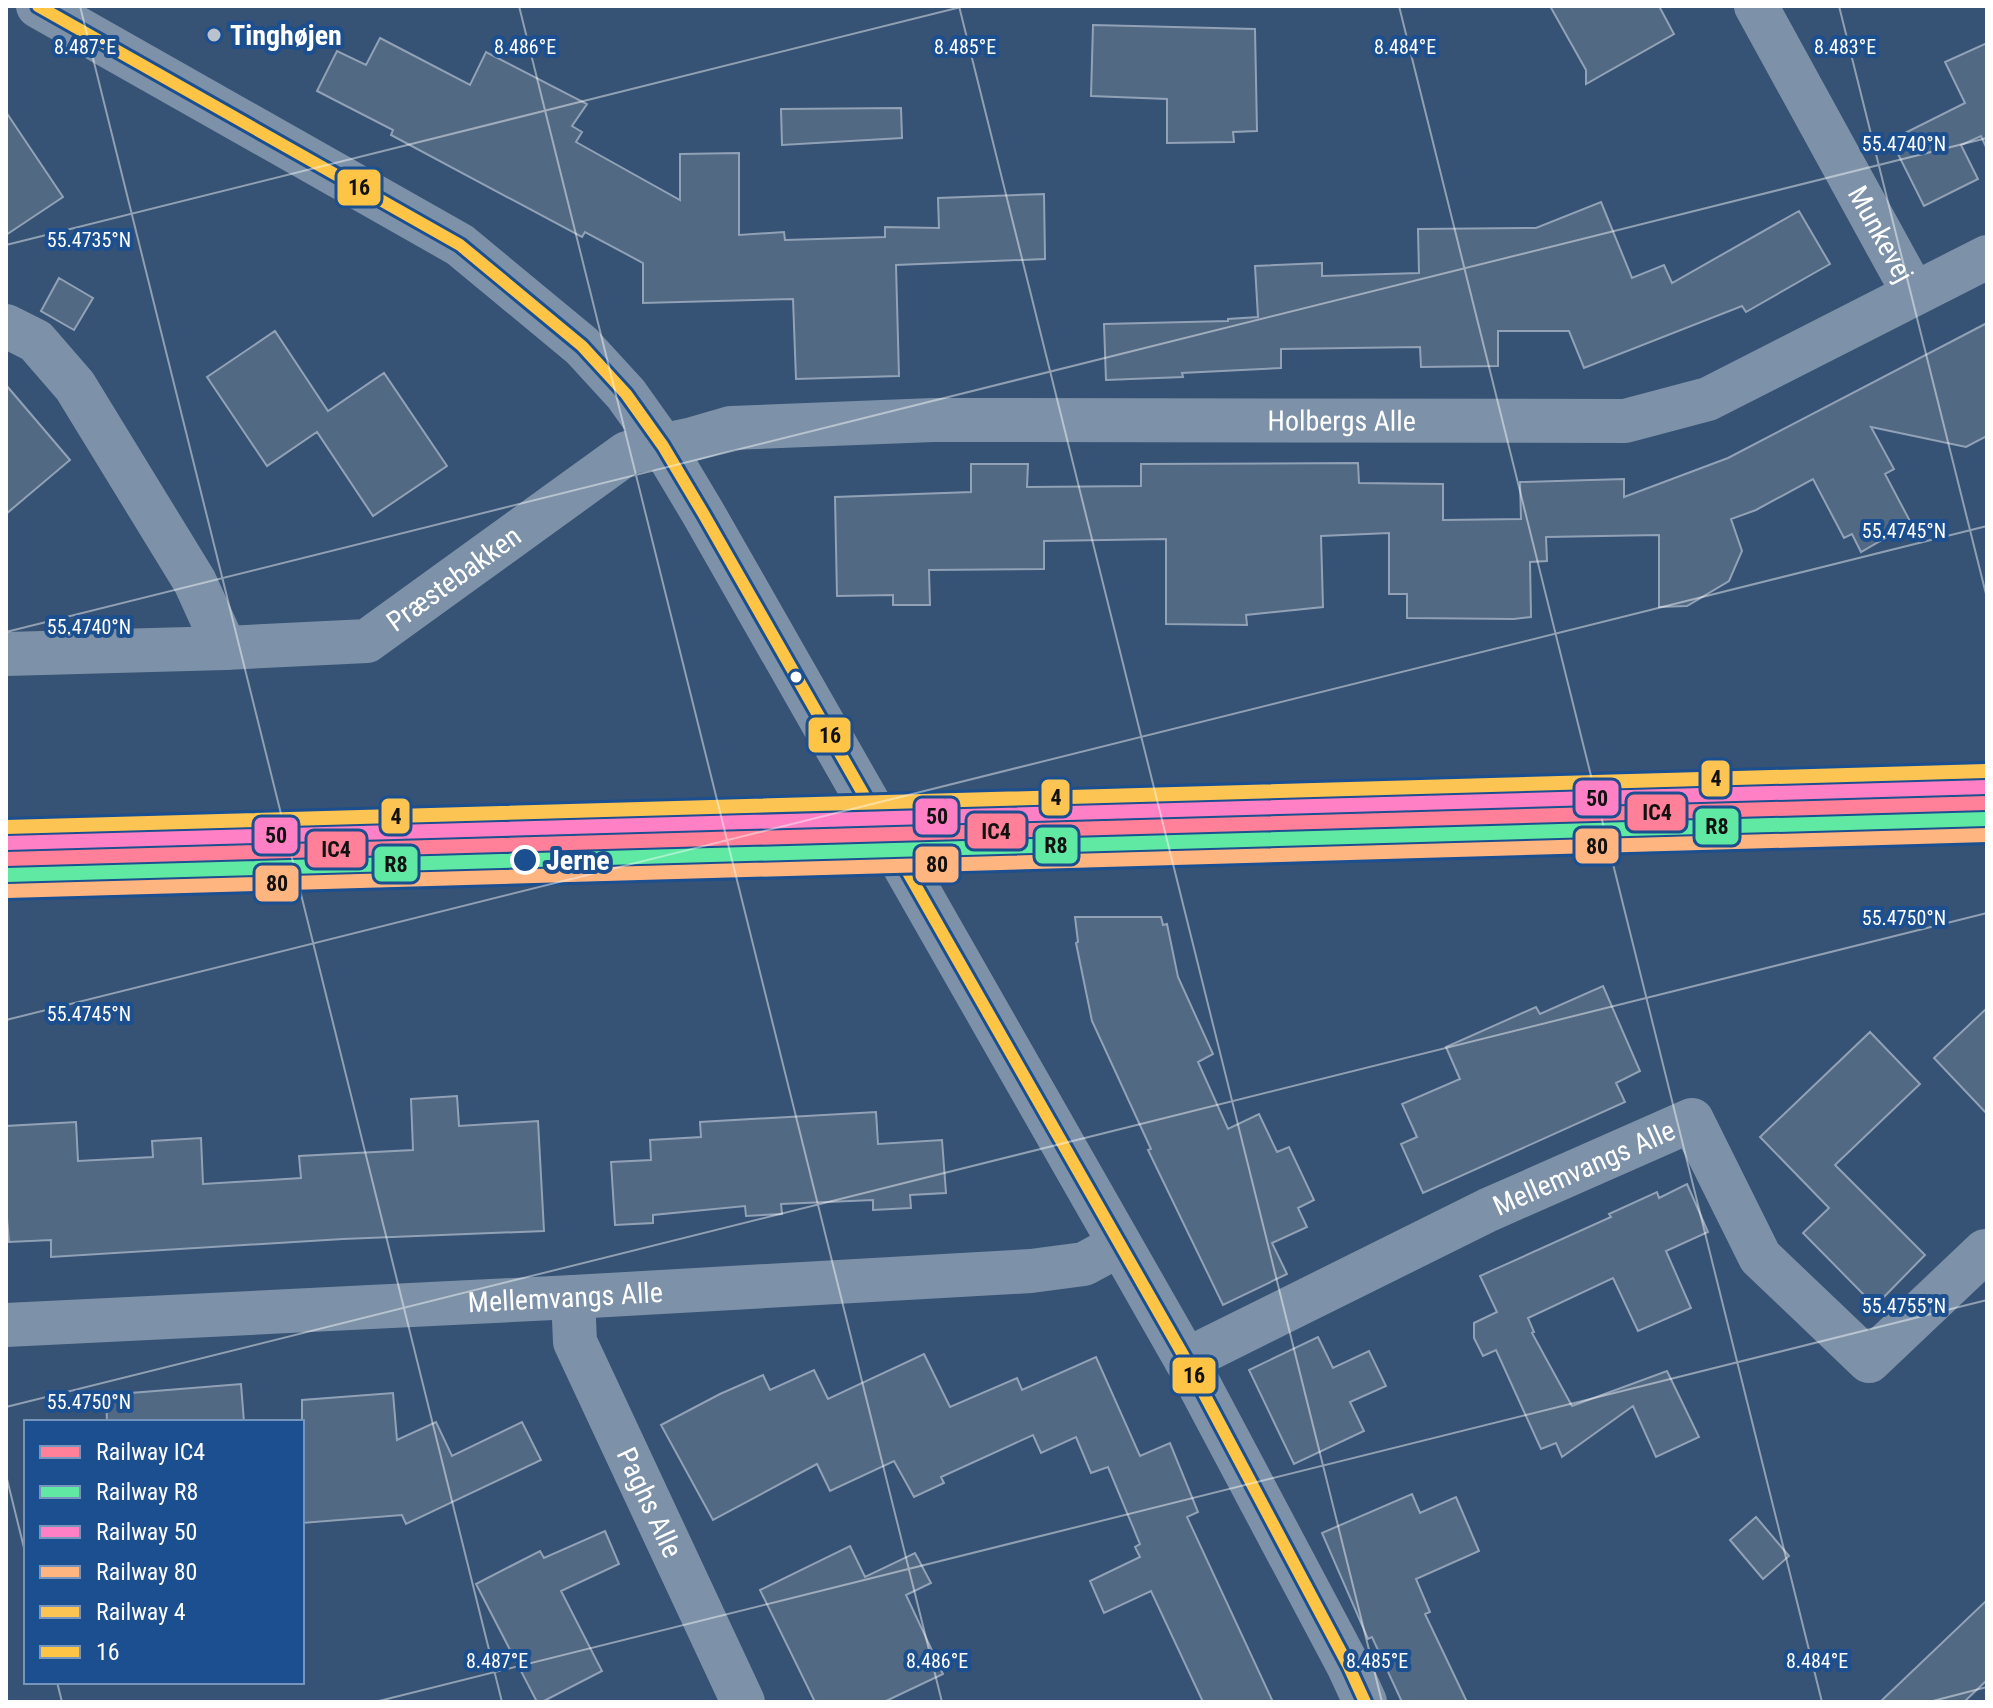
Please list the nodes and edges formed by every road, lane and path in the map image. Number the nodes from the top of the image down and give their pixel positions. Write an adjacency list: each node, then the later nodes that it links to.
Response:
1 (38, 6): 6 (street)
2 (1756, 6): 4 (street, Munkevej)
3 (1987, 257): 4 (street, Holbergs Alle)
4 (1914, 294): 6 (street, Holbergs Alle)
5 (6, 326): 7 (street)
6 (663, 446): 7 (street, Præstebakken); 9 (street)
7 (225, 648): 8 (street, Præstebakken)
8 (6, 654)
9 (1119, 1245): 11 (street, Mellemvangs Alle); 13 (street)
10 (1987, 1253): 13 (street, Mellemvangs Alle)
11 (573, 1297): 12 (street, Mellemvangs Alle); 14 (street, Paghs Alle)
12 (6, 1325)
13 (1186, 1360): 15 (street)
14 (743, 1702)
15 (1365, 1702)

